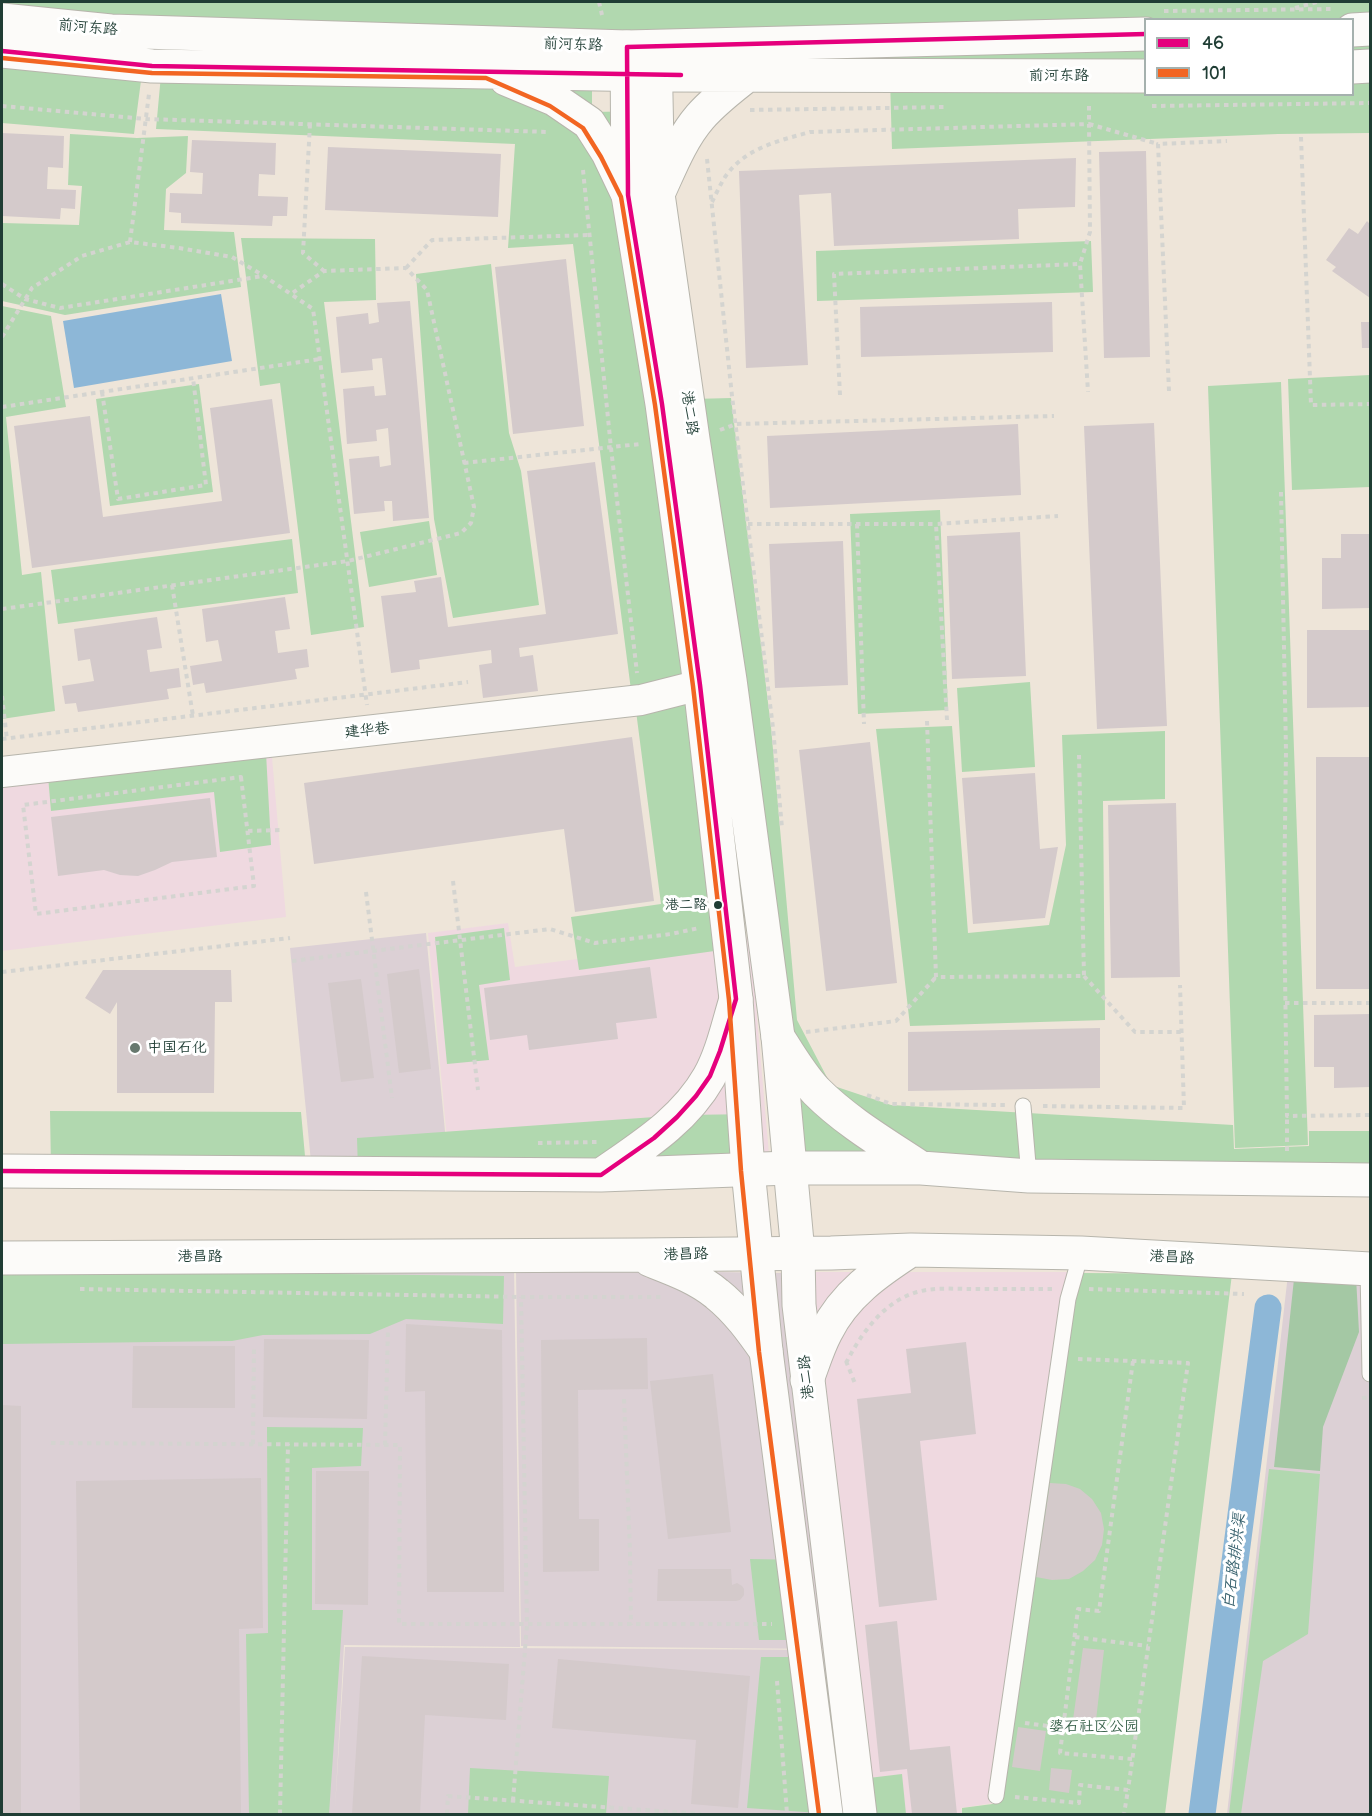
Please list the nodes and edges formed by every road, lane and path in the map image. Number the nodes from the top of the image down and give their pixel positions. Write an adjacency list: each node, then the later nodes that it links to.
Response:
1 (598, 2): 5 (path)
2 (1317, 2): 3 (path)
3 (1288, 9): 7 (path); 8 (path)
4 (591, 15): 5 (path)
5 (602, 15): 6 (path)
6 (612, 15)
7 (1194, 18)
8 (1338, 18)
9 (2, 20): 14 (main road, 前河东路)
10 (1144, 23): 14 (main road, 前河东路)
11 (1354, 23): 12 (main road)
12 (1371, 29)
13 (2, 51): 15 (main road, 前河东路)
14 (641, 61): 18 (main road, 前河东路); 19 (main road, 前河东路); 36 (main road, 港二路)
15 (152, 66): 18 (main road, 前河东路); 27 (path)
16 (1371, 66): 17 (main road)
17 (1354, 67)
18 (488, 71): 36 (main road)
19 (749, 74): 20 (main road, 前河东路); 36 (main road)
20 (1144, 91)
21 (1240, 96): 22 (path)
22 (1371, 103)
23 (2, 105): 27 (path)
24 (1100, 106): 29 (path)
25 (949, 107): 26 (path)
26 (747, 110)
27 (146, 119): 28 (path); 39 (path)
28 (310, 124): 30 (path); 42 (path)
29 (1089, 124): 33 (path); 37 (path); 40 (path)
30 (556, 132)
31 (1301, 137): 54 (path)
32 (1227, 141): 33 (path)
33 (1158, 144): 50 (path)
34 (706, 148): 37 (path)
35 (583, 167): 38 (path)
36 (643, 194): 58 (main road, 港二路); 71 (main road, 港二路)
37 (711, 203): 57 (path)
38 (589, 235): 41 (path); 60 (path)
39 (130, 242): 43 (path); 46 (path)
40 (1080, 264): 52 (path); 53 (path)
41 (406, 268): 42 (path); 61 (path)
42 (324, 271): 45 (path)
43 (264, 276): 45 (path); 46 (path)
44 (2, 284): 46 (path)
45 (291, 294): 48 (path)
46 (25, 299): 47 (path)
47 (2, 337)
48 (320, 359): 49 (path); 67 (path)
49 (193, 378): 51 (path); 51 (path)
50 (1169, 391)
51 (102, 392): 55 (path)
52 (1088, 392)
53 (840, 395)
54 (1371, 404)
55 (2, 407)
56 (1054, 417): 57 (path)
57 (736, 424): 58 (path); 64 (path)
58 (693, 439): 71 (main road, 港二路)
59 (649, 443): 60 (path)
60 (610, 448): 61 (path); 73 (path)
61 (465, 463): 67 (path)
62 (1281, 492): 97 (path)
63 (1058, 516): 66 (path)
64 (748, 524): 65 (path); 84 (path)
65 (857, 524): 66 (path); 77 (path)
66 (936, 524): 75 (path)
67 (348, 561): 68 (path); 72 (path)
68 (172, 585): 69 (path); 74 (path)
69 (2, 609)
70 (468, 682): 72 (path)
71 (715, 682): 73 (street, 建华巷); 96 (main road, 港二路); 99 (main road, 港二路)
72 (366, 695): 74 (path); 78 (path)
73 (641, 700): 78 (street, 建华巷)
74 (193, 716): 79 (path)
75 (947, 720)
76 (927, 721): 94 (path)
77 (864, 724)
78 (371, 730): 81 (street, 建华巷)
79 (2, 739)
80 (1079, 755): 93 (path)
81 (2, 772)
82 (280, 830): 83 (path)
83 (248, 831): 83 (path)
84 (782, 833)
85 (453, 881): 89 (path)
86 (366, 892): 90 (path)
87 (706, 927): 89 (path)
88 (290, 938): 92 (path)
89 (460, 940): 90 (path); 102 (path)
90 (373, 951): 91 (path); 104 (path)
91 (292, 961)
92 (2, 972)
93 (1084, 976): 94 (path); 100 (path)
94 (936, 977): 99 (path)
95 (1180, 985): 100 (path)
96 (736, 999): 113 (main road, 港二路); 115 (main road)
97 (1285, 1003): 98 (path); 107 (path)
98 (1371, 1003)
99 (795, 1032): 101 (path); 111 (main road, 港二路); 112 (main road)
100 (1182, 1032): 105 (path)
101 (811, 1042)
102 (478, 1090)
103 (859, 1092): 105 (path)
104 (392, 1098)
105 (1023, 1106): 116 (lane)
106 (1371, 1115): 107 (path)
107 (1287, 1116): 110 (path)
108 (603, 1142): 109 (path)
109 (532, 1143)
110 (1287, 1153)
111 (789, 1168): 112 (main road); 113 (main road); 119 (main road, 港二路)
112 (921, 1168): 116 (main road)
113 (748, 1170): 115 (main road); 121 (main road, 港二路)
114 (2, 1172): 115 (main road)
115 (601, 1175)
116 (1029, 1176): 117 (main road)
117 (1371, 1180)
118 (911, 1250): 119 (main road, 港昌路); 120 (main road, 港昌路); 137 (main road)
119 (798, 1253): 121 (main road, 港昌路); 137 (main road, 港二路)
120 (1081, 1253): 124 (main road, 港昌路); 126 (lane)
121 (756, 1254): 122 (main road, 港昌路); 132 (main road, 港二路)
122 (640, 1255): 123 (main road, 港昌路); 132 (main road)
123 (2, 1258)
124 (1369, 1269): 136 (lane)
125 (72, 1289): 129 (path)
126 (1070, 1289): 127 (path); 133 (lane); 135 (path)
127 (1225, 1293)
128 (670, 1296): 129 (path)
129 (521, 1297): 146 (path)
130 (388, 1329): 144 (path)
131 (254, 1347): 142 (path)
132 (766, 1351): 163 (main road, 港二路)
133 (1060, 1358): 134 (path); 153 (lane)
134 (1133, 1361): 150 (path); 151 (path)
135 (843, 1371)
136 (1370, 1374)
137 (807, 1380): 164 (main road, 港二路)
138 (1371, 1397): 139 (path)
139 (1362, 1398)
140 (624, 1399): 148 (path)
141 (51, 1443): 142 (path)
142 (252, 1444): 143 (path)
143 (288, 1444): 144 (path); 159 (path)
144 (386, 1445): 146 (path)
145 (771, 1613): 147 (path)
146 (527, 1624): 148 (path); 158 (path)
147 (773, 1624): 148 (path); 149 (path)
148 (631, 1625)
149 (774, 1636)
150 (1075, 1637): 151 (path); 154 (path)
151 (1148, 1646): 155 (path)
152 (776, 1671): 162 (path)
153 (1007, 1721): 154 (path); 157 (lane)
154 (1063, 1728): 155 (path)
155 (1132, 1759): 156 (path)
156 (1128, 1791): 157 (path); 165 (path)
157 (996, 1796)
158 (513, 1801): 160 (path); 161 (path)
159 (280, 1815)
160 (447, 1815)
161 (701, 1815)
162 (787, 1815)
163 (826, 1815)
164 (860, 1815)
165 (1124, 1815)

